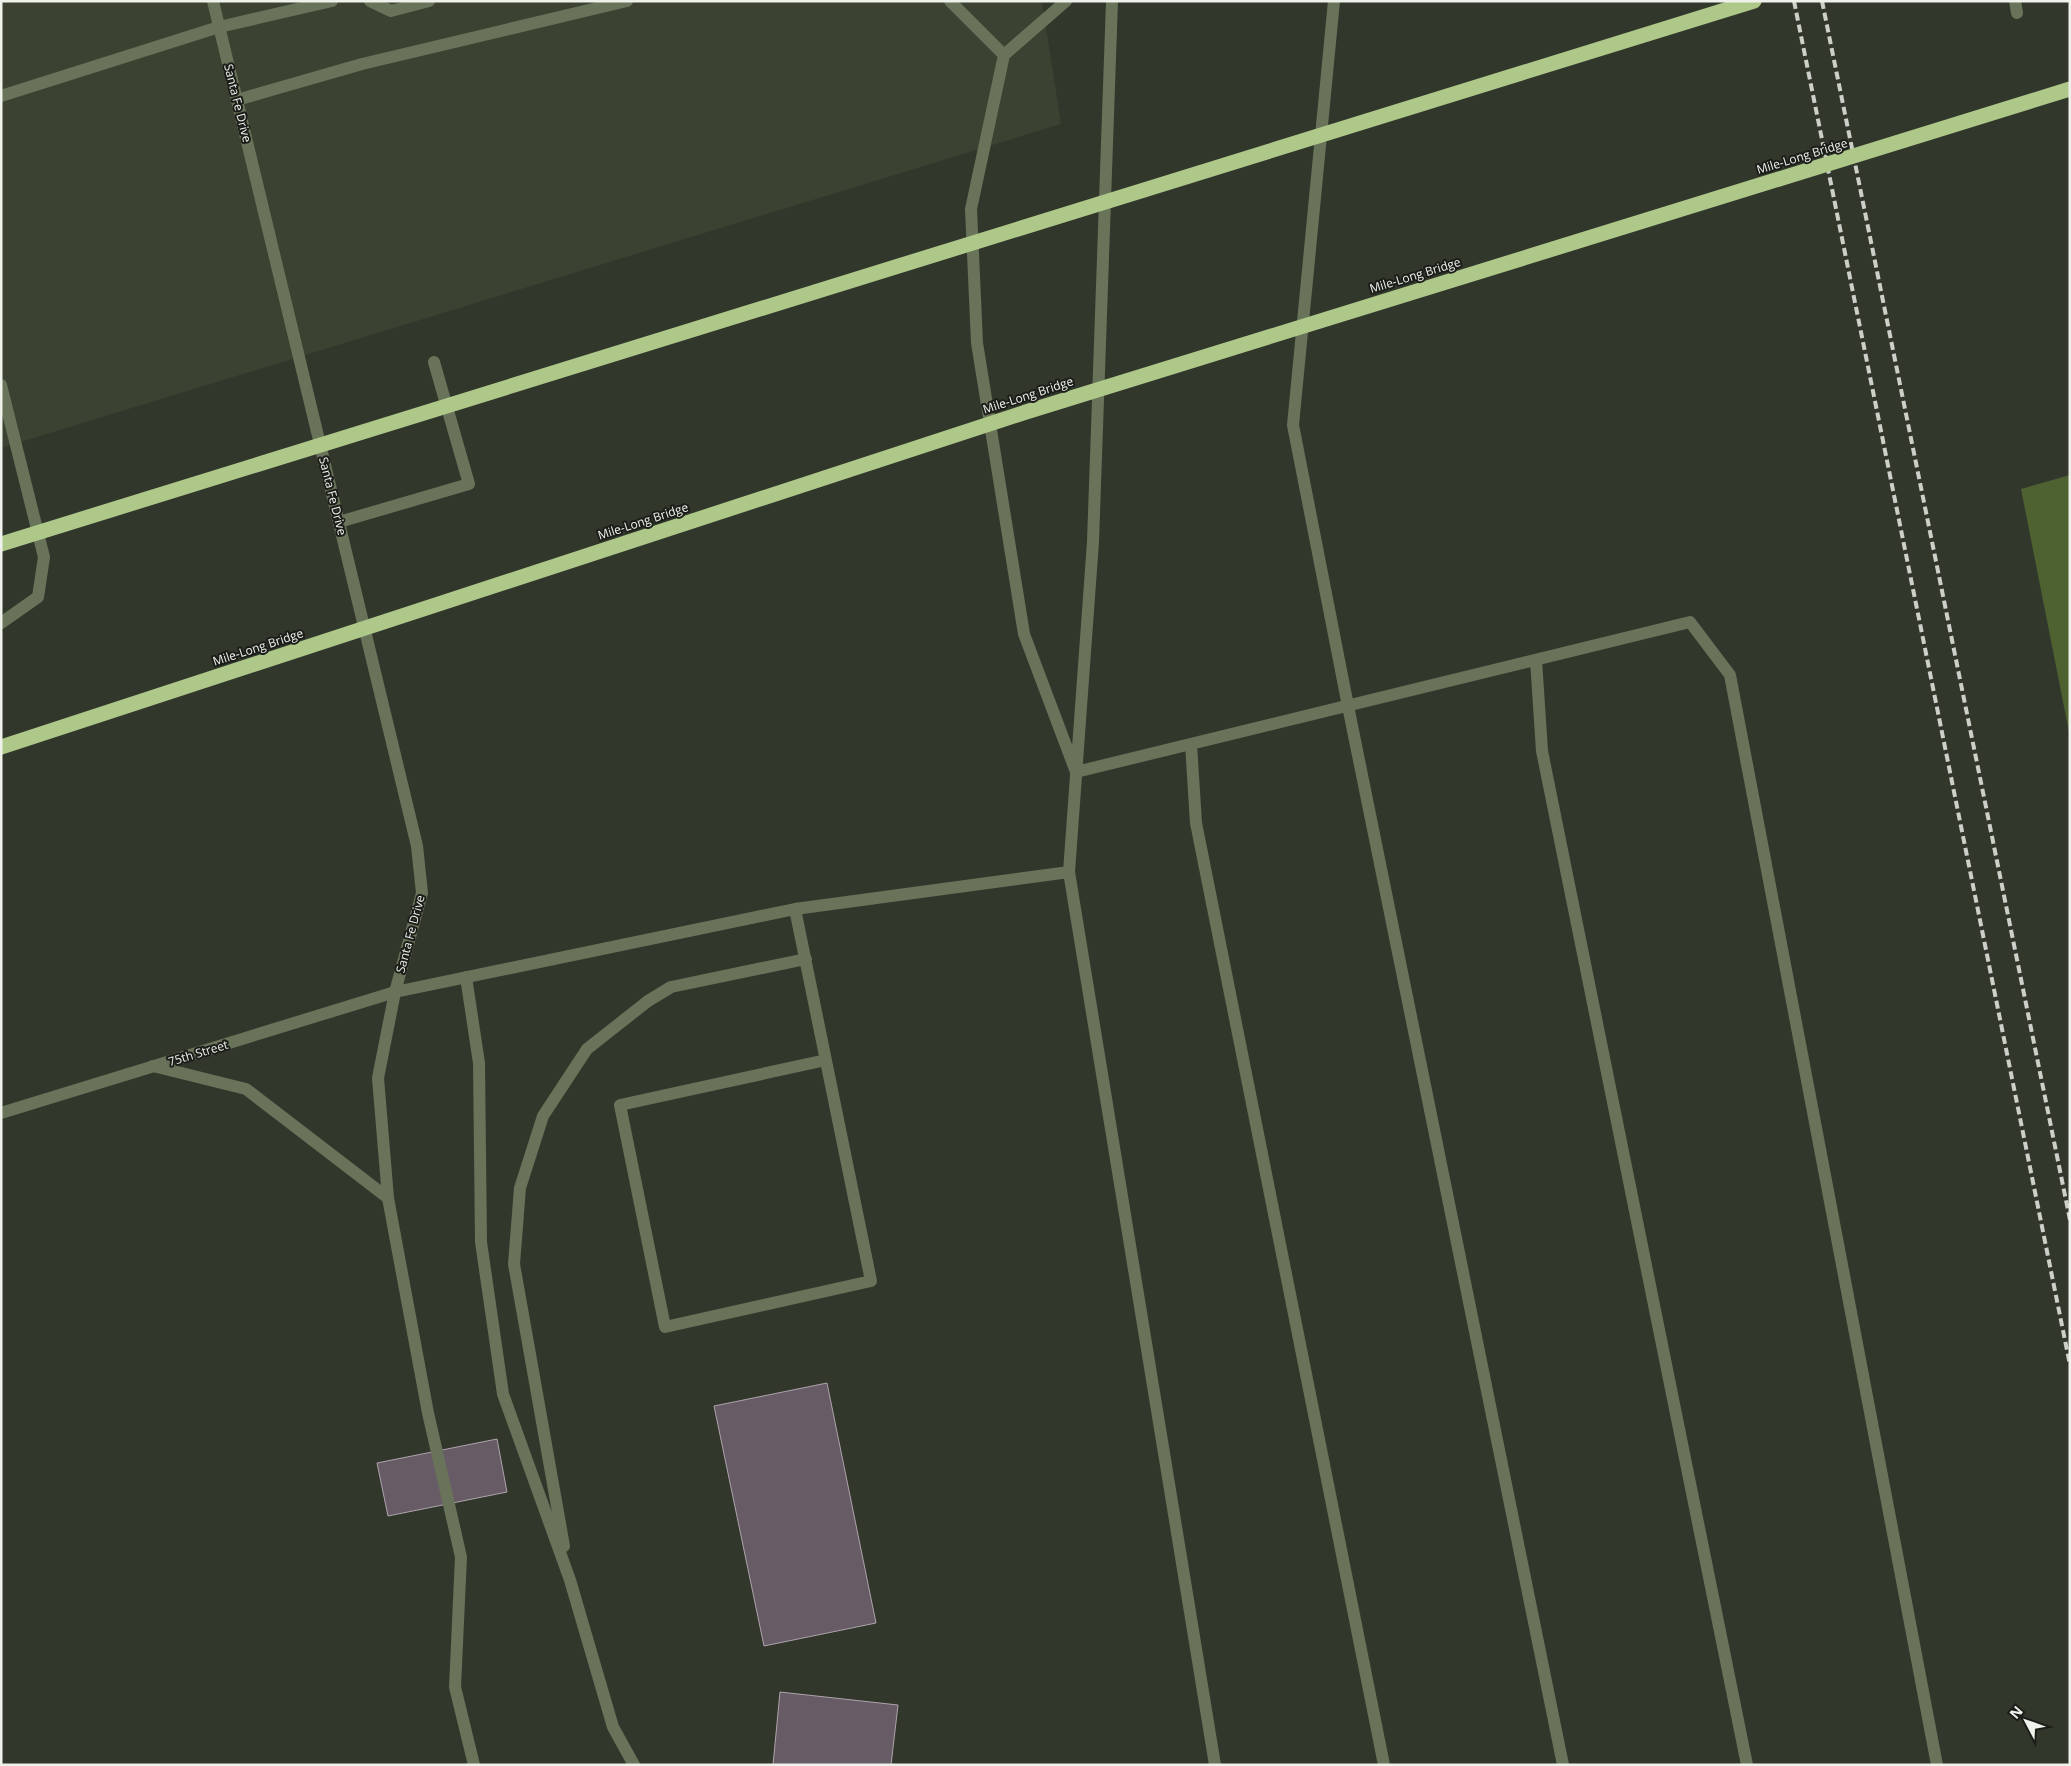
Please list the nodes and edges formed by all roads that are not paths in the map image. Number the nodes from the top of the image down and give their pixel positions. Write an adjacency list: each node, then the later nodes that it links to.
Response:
1 (213, 1): 11 (street, Santa Fe Drive)
2 (332, 1): 11 (street)
3 (370, 1): 4 (street)
4 (429, 1)
5 (627, 1): 15 (street)
6 (950, 1): 12 (street)
7 (1066, 1): 12 (street)
8 (1112, 1): 25 (street)
9 (1334, 1): 22 (street)
10 (1754, 1): 19 (highway, bridge)
11 (220, 27): 14 (street); 15 (street, Santa Fe Drive)
12 (1004, 55): 25 (street)
13 (2070, 89): 24 (highway, Mile-Long Bridge, bridge)
14 (1, 96)
15 (237, 100): 18 (street, Santa Fe Drive)
16 (434, 362): 18 (street)
17 (1, 385): 20 (street)
18 (339, 522): 30 (street, Santa Fe Drive)
19 (1, 544)
20 (1, 623)
21 (1536, 660): 22 (street); 41 (street); 42 (street)
22 (1348, 706): 23 (street); 40 (street)
23 (1191, 744): 25 (street); 39 (street)
24 (1, 747)
25 (1076, 772): 26 (street)
26 (1069, 872): 27 (street, 75th Street); 38 (street)
27 (796, 909): 28 (street); 29 (street, 75th Street)
28 (806, 959): 31 (street); 35 (street)
29 (466, 977): 30 (street, 75th Street); 35 (street)
30 (395, 992): 32 (street, 75th Street); 34 (street, Santa Fe Drive)
31 (826, 1060): 31 (street)
32 (153, 1066): 33 (street, 75th Street); 34 (street)
33 (1, 1113)
34 (388, 1198): 36 (street, Santa Fe Drive)
35 (570, 1580): 37 (street)
36 (474, 1765)
37 (634, 1765)
38 (1215, 1765)
39 (1384, 1765)
40 (1563, 1765)
41 (1747, 1765)
42 (1937, 1765)

